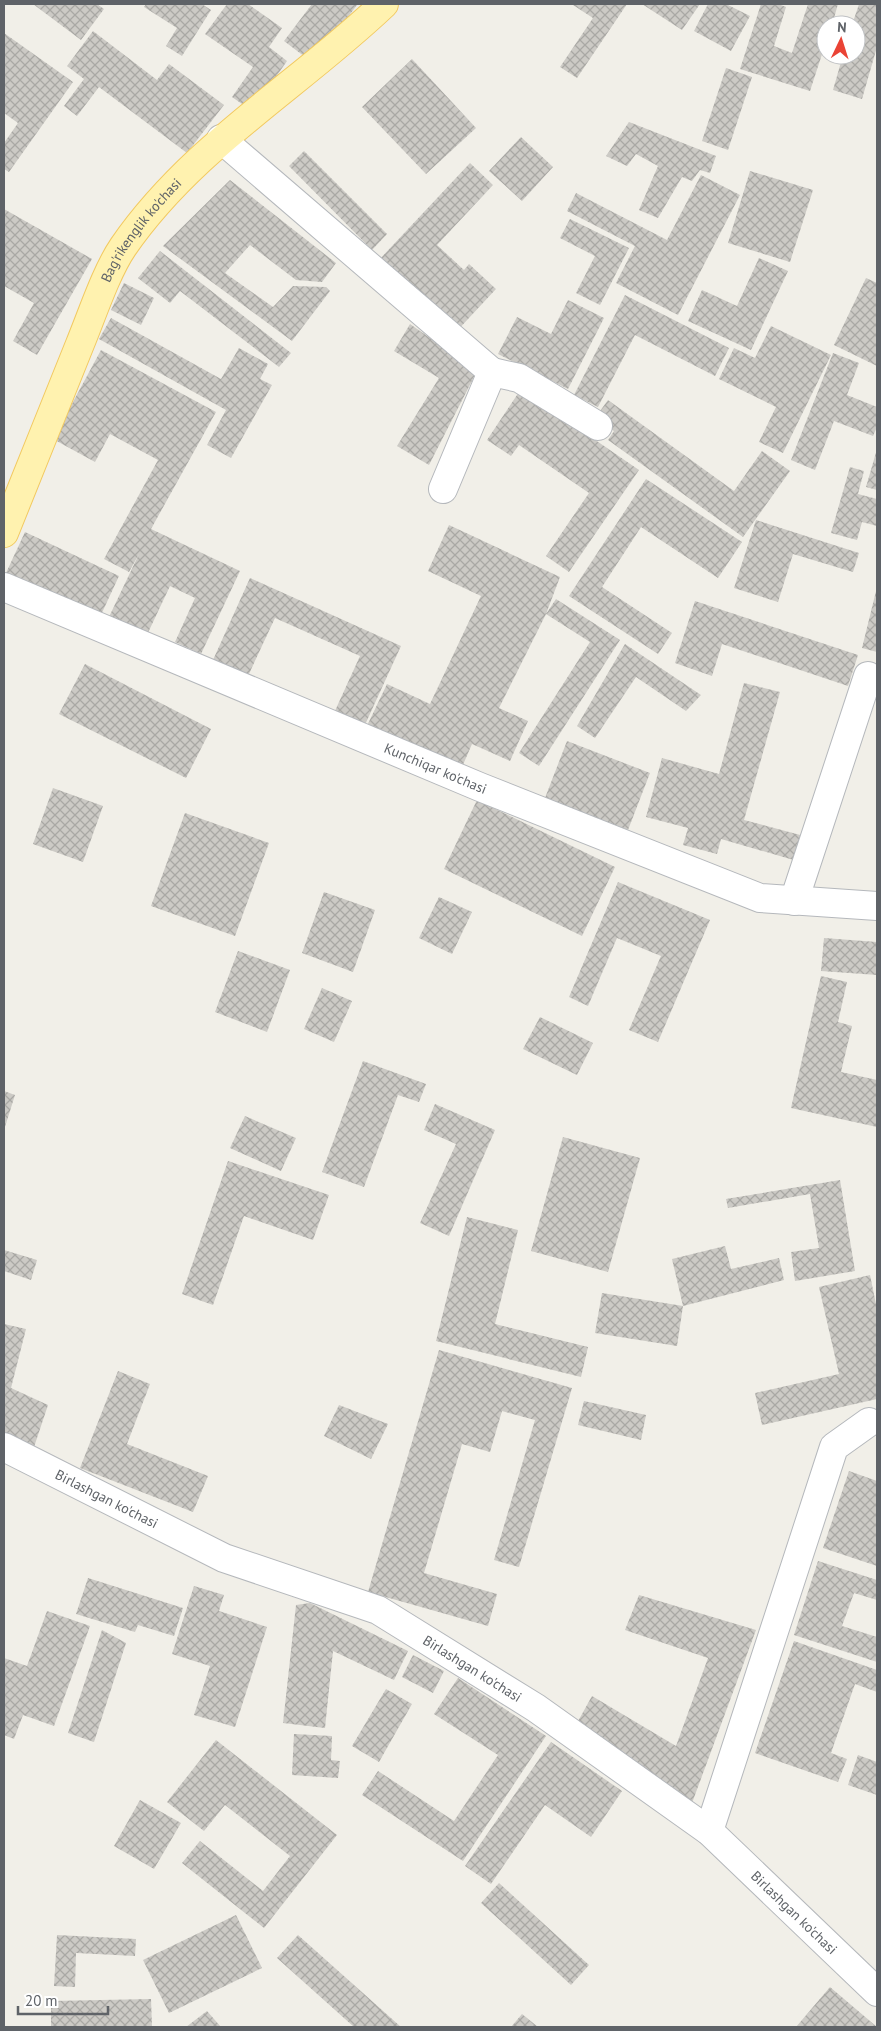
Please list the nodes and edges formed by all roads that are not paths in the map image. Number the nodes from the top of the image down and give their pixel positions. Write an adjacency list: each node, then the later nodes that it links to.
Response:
1 (384, 4): 2 (main road, Bag'rikenglik ko'chasi)
2 (221, 140): 3 (street); 6 (main road, Bag'rikenglik ko'chasi)
3 (492, 372): 4 (street); 5 (street)
4 (598, 426)
5 (443, 489)
6 (4, 533)
7 (4, 587): 9 (street, Kunchiqar ko'chasi)
8 (868, 676): 9 (street)
9 (794, 901): 10 (street, Kunchiqar ko'chasi)
10 (877, 906)
11 (870, 1422): 13 (street)
12 (4, 1447): 13 (street, Birlashgan ko'chasi)
13 (709, 1832): 14 (street, Birlashgan ko'chasi)
14 (877, 1992)

